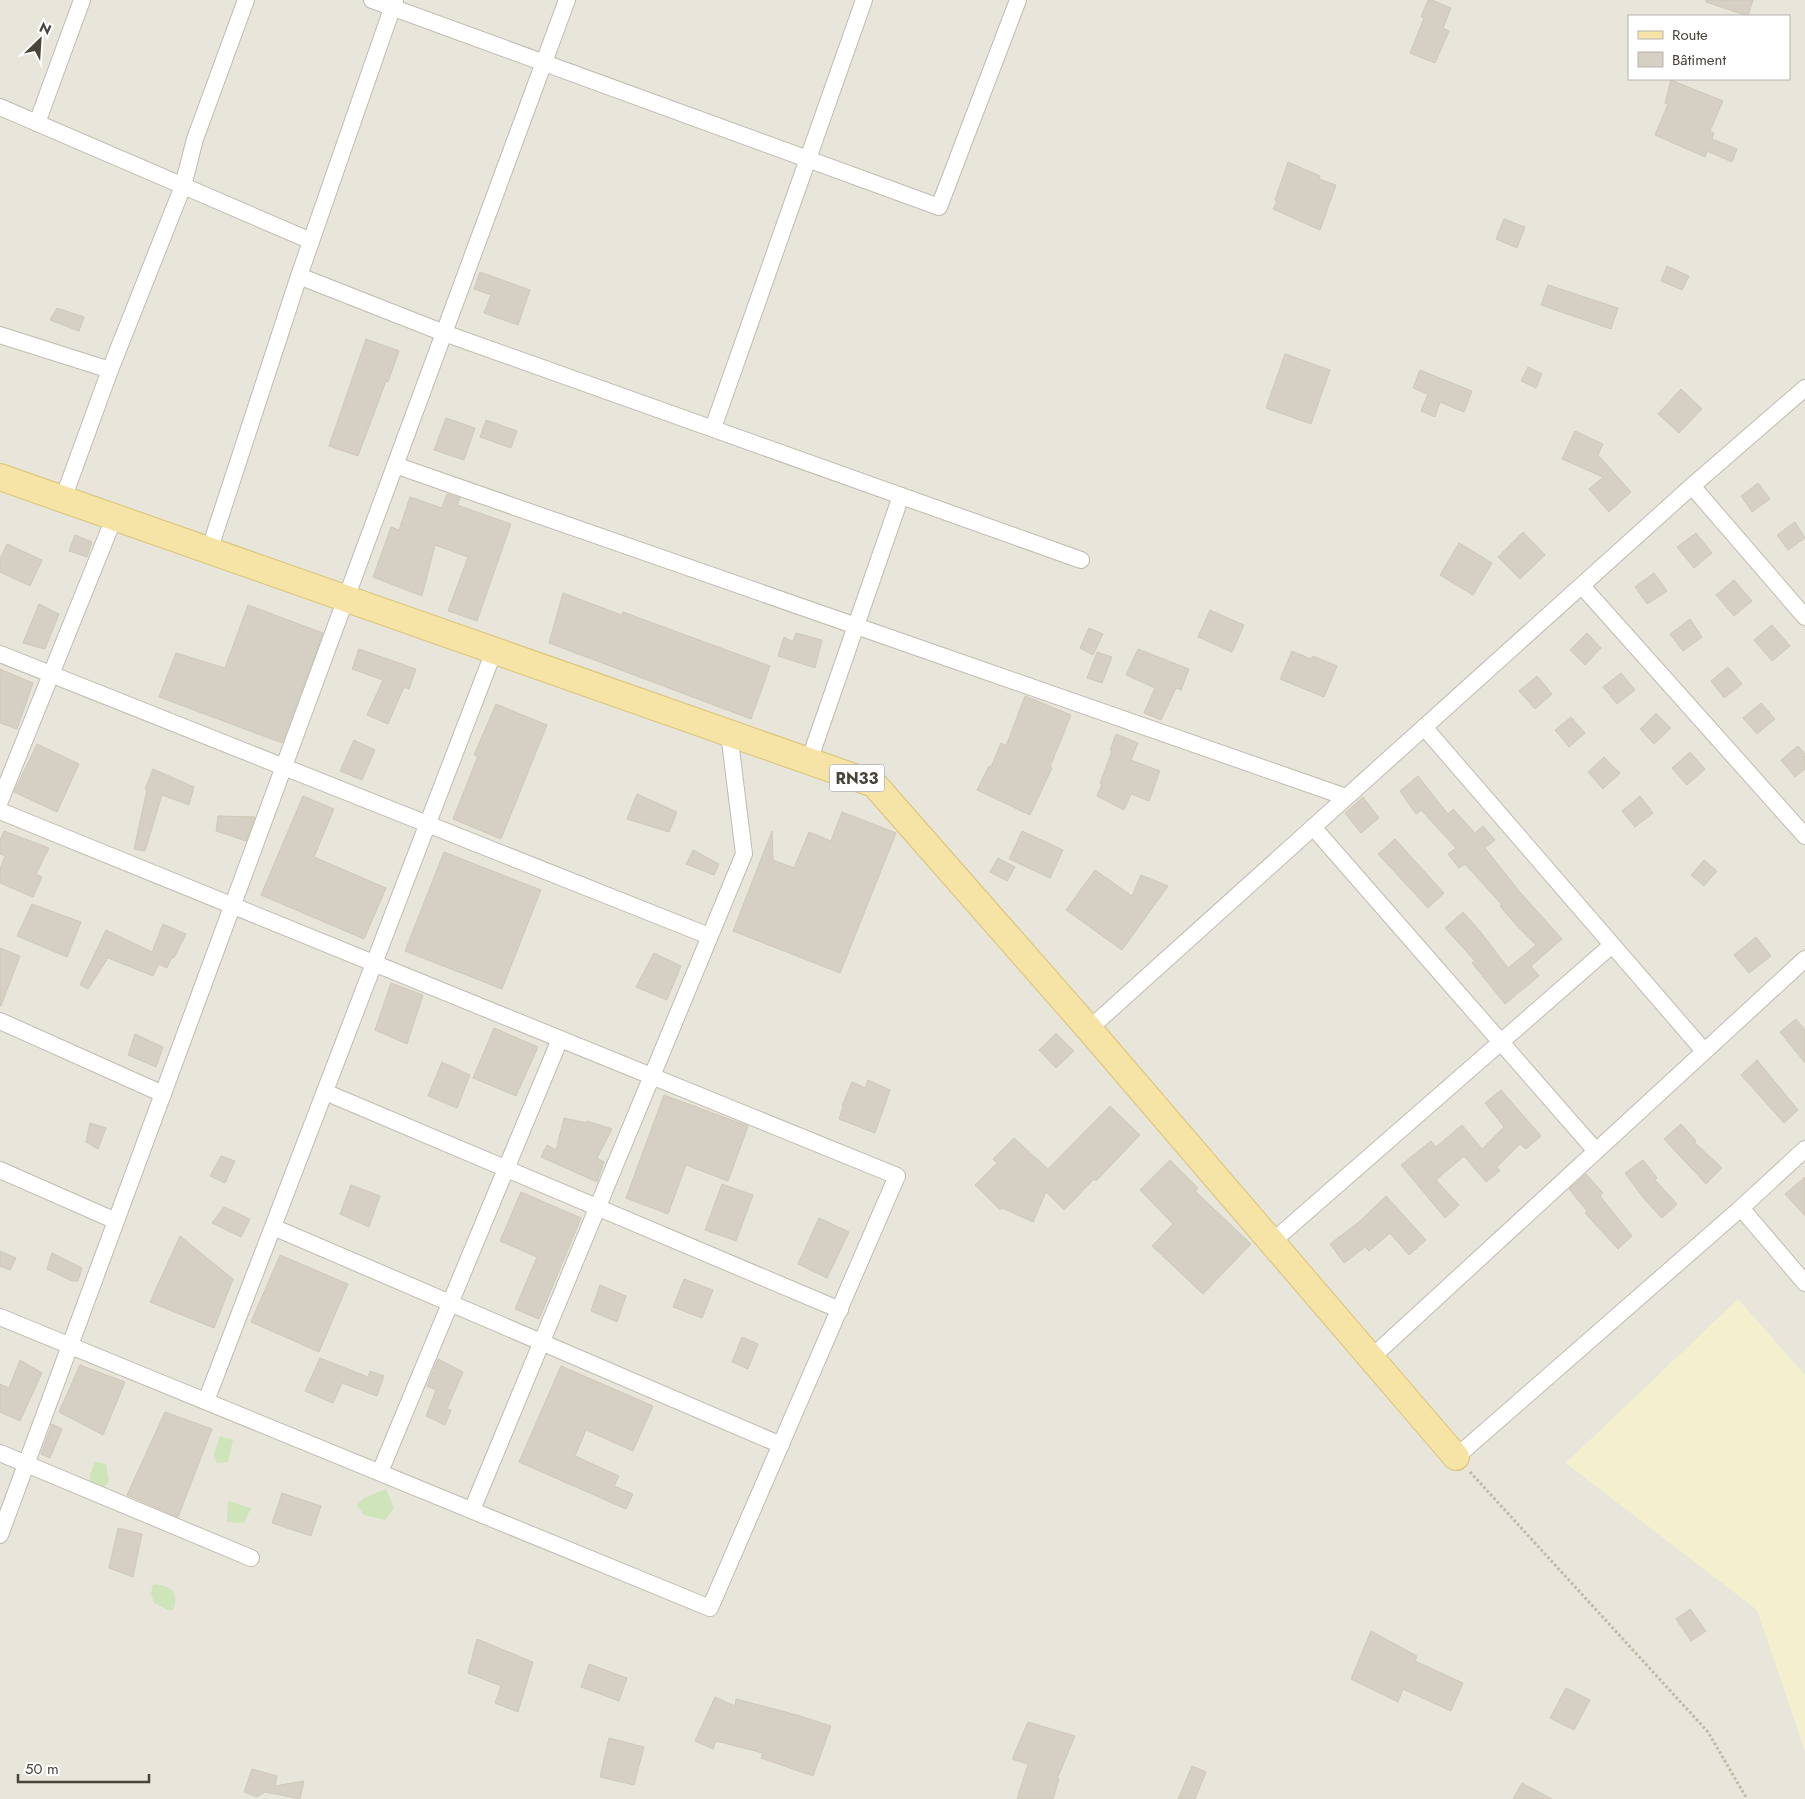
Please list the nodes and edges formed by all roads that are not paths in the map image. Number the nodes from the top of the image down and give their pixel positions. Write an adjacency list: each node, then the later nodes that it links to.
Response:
1 (82, 0): 10 (street)
2 (246, 0): 12 (street)
3 (372, 0): 7 (street)
4 (567, 0): 8 (street)
5 (864, 0): 11 (street)
6 (1018, 0): 11 (street)
7 (394, 3): 8 (street); 13 (street)
8 (544, 62): 11 (street); 15 (street)
9 (0, 107): 10 (street)
10 (38, 123): 12 (street)
11 (808, 159): 19 (street)
12 (183, 186): 13 (street); 17 (street)
13 (311, 241): 14 (street)
14 (299, 276): 15 (street); 26 (street)
15 (444, 333): 19 (street); 20 (street)
16 (0, 334): 17 (street)
17 (110, 370): 24 (street)
18 (1805, 388): 22 (street)
19 (713, 428): 23 (street)
20 (395, 465): 29 (street); 31 (street)
21 (0, 477): 24 (main road, RN33)
22 (1692, 486): 28 (street); 30 (street)
23 (901, 496): 27 (street); 31 (street)
24 (63, 499): 25 (main road, RN33)
25 (114, 518): 26 (main road, RN33); 34 (street)
26 (209, 551): 29 (main road, RN33)
27 (1081, 560)
28 (1582, 586): 35 (street); 44 (street)
29 (346, 600): 32 (main road, RN33); 38 (street)
30 (1805, 617)
31 (856, 626): 37 (street); 39 (street)
32 (494, 651): 36 (main road, RN33); 42 (street)
33 (0, 654): 34 (street)
34 (51, 674): 38 (street); 40 (street)
35 (1424, 727): 39 (street); 47 (street)
36 (729, 734): 37 (main road, RN33); 46 (street)
37 (809, 762): 51 (main road, RN33)
38 (284, 766): 42 (street); 45 (street)
39 (1346, 797): 43 (street)
40 (0, 801)
41 (0, 811): 45 (street)
42 (428, 824): 46 (street); 49 (street)
43 (1313, 827): 51 (street); 53 (street)
44 (1805, 836)
45 (233, 906): 49 (street); 57 (street)
46 (709, 936): 55 (street)
47 (1612, 945): 53 (street); 54 (street)
48 (1805, 959): 54 (street)
49 (374, 963): 52 (street); 56 (street)
50 (0, 1021): 57 (street)
51 (1089, 1029): 66 (main road, RN33)
52 (560, 1039): 55 (street); 60 (street)
53 (1501, 1042): 59 (street); 66 (street)
54 (1704, 1051): 59 (street)
55 (652, 1077): 62 (street); 69 (street)
56 (325, 1092): 60 (street); 65 (street)
57 (163, 1094): 64 (street)
58 (1805, 1150): 63 (street)
59 (1596, 1151): 73 (street)
60 (506, 1169): 62 (street); 68 (street)
61 (0, 1170): 64 (street)
62 (598, 1208): 69 (street); 71 (street)
63 (1741, 1208): 67 (street); 77 (street)
64 (116, 1221): 72 (street)
65 (273, 1227): 68 (street); 74 (street)
66 (1272, 1242): 73 (main road, RN33)
67 (1805, 1282)
68 (450, 1303): 71 (street); 79 (street)
69 (840, 1310): 75 (street)
70 (0, 1317): 72 (street)
71 (542, 1342): 75 (street); 80 (street)
72 (70, 1345): 74 (street); 78 (street)
73 (1371, 1358): 77 (main road, RN33)
74 (206, 1401): 79 (street)
75 (781, 1445): 80 (street)
76 (0, 1453): 78 (street)
77 (1456, 1457)
78 (26, 1464): 81 (street); 82 (street)
79 (380, 1472): 80 (street)
80 (472, 1510)
81 (0, 1535)
82 (251, 1558)

